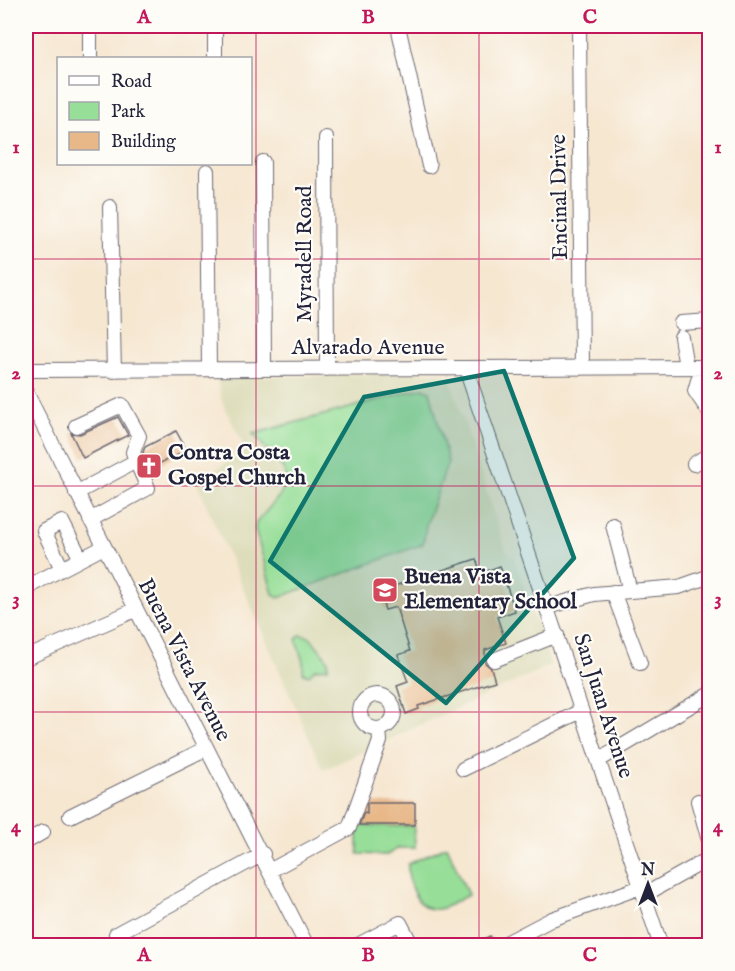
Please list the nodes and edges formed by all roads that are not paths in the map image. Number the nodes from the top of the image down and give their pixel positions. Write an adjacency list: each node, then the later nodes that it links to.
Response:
1 (90, 26): 5 (street)
2 (214, 26): 6 (street)
3 (398, 26): 9 (street)
4 (579, 26): 17 (street, Encinal Drive)
5 (90, 57)
6 (215, 57)
7 (326, 138): 18 (street, Myradell Road)
8 (263, 162): 16 (street)
9 (429, 166)
10 (207, 171): 15 (street)
11 (110, 207): 20 (street)
12 (710, 321): 13 (street)
13 (686, 367): 14 (street, Alvarado Avenue); 17 (street, Alvarado Avenue)
14 (706, 367): 23 (street)
15 (208, 368): 16 (street, Alvarado Avenue); 20 (street, Alvarado Avenue)
16 (264, 368): 18 (street, Alvarado Avenue)
17 (582, 368): 18 (street, Alvarado Avenue)
18 (327, 369)
19 (26, 370): 20 (street, Alvarado Avenue)
20 (114, 371)
21 (469, 378): 38 (street, San Juan Avenue)
22 (26, 392): 28 (street, Buena Vista Avenue)
23 (710, 413)
24 (76, 426): 26 (street)
25 (710, 454): 27 (street)
26 (136, 461): 28 (street); 29 (street)
27 (694, 464)
28 (76, 493): 29 (street, Buena Vista Avenue)
29 (90, 520): 31 (street, Buena Vista Avenue)
30 (612, 525): 35 (street)
31 (104, 547): 32 (street); 39 (street, Buena Vista Avenue)
32 (81, 559): 33 (street); 33 (street)
33 (62, 569): 36 (street)
34 (710, 576): 35 (street)
35 (630, 591): 37 (street)
36 (26, 592)
37 (613, 592): 38 (street); 43 (street)
38 (548, 607): 40 (street, San Juan Avenue)
39 (135, 610): 41 (street); 47 (street, Buena Vista Avenue)
40 (557, 635): 42 (street); 45 (street, San Juan Avenue)
41 (26, 658)
42 (494, 660)
43 (639, 663)
44 (710, 694): 48 (street)
45 (581, 711): 48 (street, San Juan Avenue); 49 (street)
46 (379, 729): 57 (street)
47 (205, 749): 51 (street); 55 (street, Buena Vista Avenue)
48 (598, 760): 58 (street, San Juan Avenue)
49 (463, 769)
50 (699, 801): 54 (street)
51 (70, 816)
52 (43, 832): 53 (street)
53 (26, 842)
54 (710, 844)
55 (263, 854): 57 (street, Buena Vista Avenue); 59 (street)
56 (710, 858): 58 (street)
57 (271, 870): 61 (street, Buena Vista Avenue)
58 (643, 891): 60 (street); 64 (street, San Juan Avenue)
59 (116, 934)
60 (506, 943)
61 (304, 944)
62 (357, 945): 63 (street)
63 (412, 945)
64 (661, 945)

